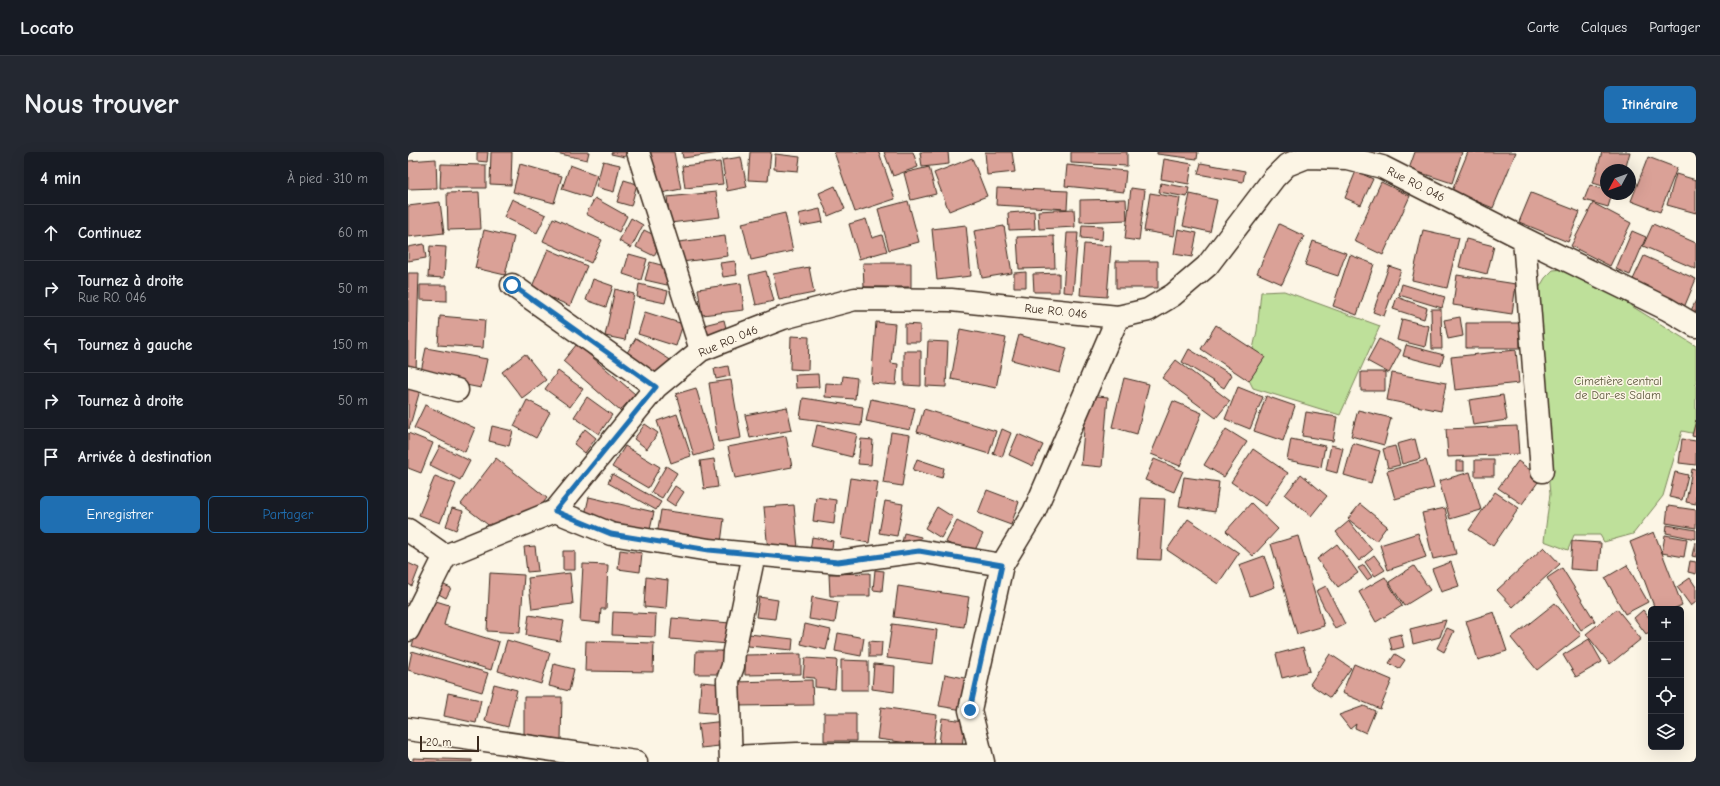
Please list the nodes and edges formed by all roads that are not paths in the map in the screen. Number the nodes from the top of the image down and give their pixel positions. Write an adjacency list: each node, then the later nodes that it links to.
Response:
1 (638, 152): 6 (street)
2 (1524, 239): 4 (street, Rue RO. 046); 5 (street, Rue RO. 046); 10 (street)
3 (512, 285): 8 (street)
4 (1118, 317): 6 (street, Rue RO. 046); 15 (street)
5 (1696, 326)
6 (701, 350): 8 (street, Rue RO. 046)
7 (408, 377): 9 (street)
8 (656, 387): 11 (street, Rue RO. 046)
9 (457, 390)
10 (1542, 471)
11 (555, 511): 13 (street); 14 (street, Rue RO. 046)
12 (408, 530): 14 (street)
13 (754, 554): 15 (street); 19 (street)
14 (445, 556): 16 (street)
15 (1002, 565): 18 (street)
16 (408, 630)
17 (408, 729): 20 (street)
18 (982, 759): 19 (street)
19 (731, 760)
20 (636, 762)

